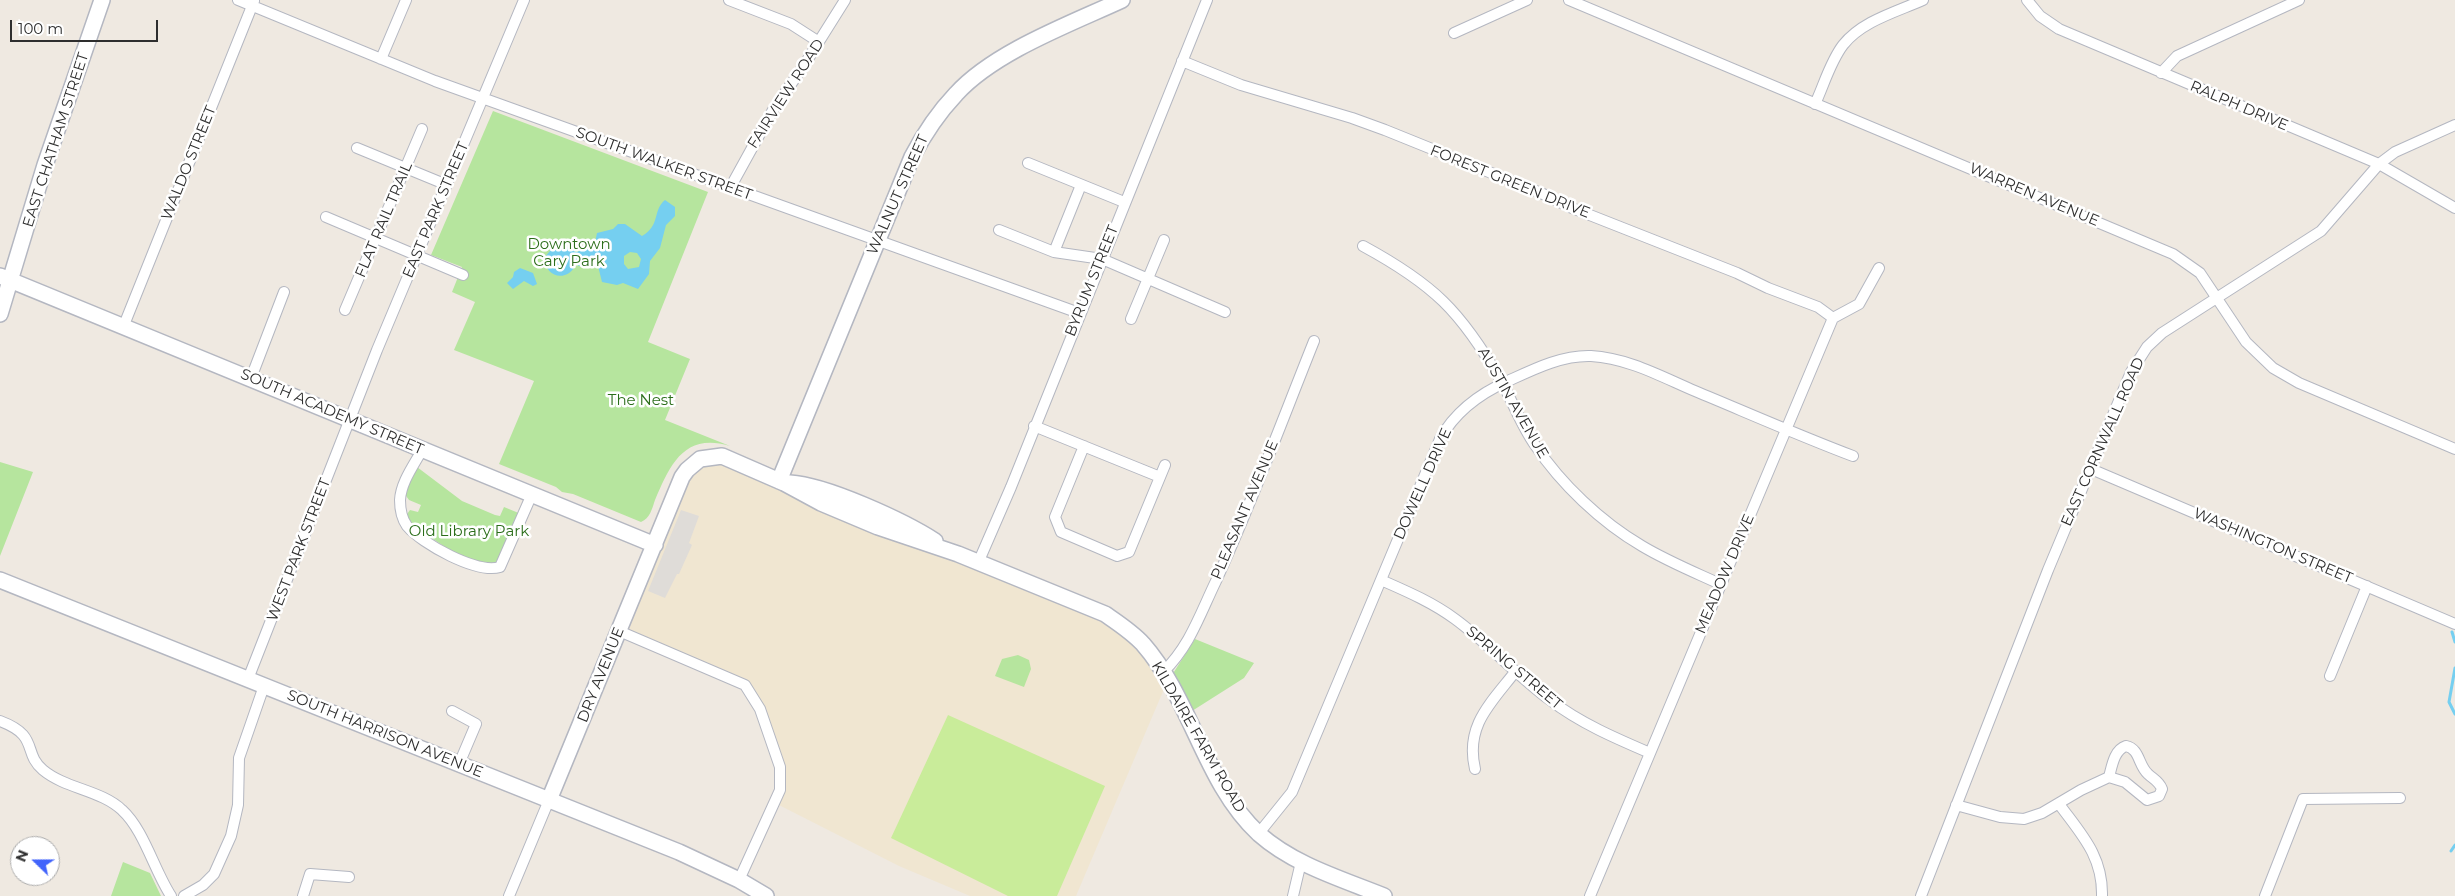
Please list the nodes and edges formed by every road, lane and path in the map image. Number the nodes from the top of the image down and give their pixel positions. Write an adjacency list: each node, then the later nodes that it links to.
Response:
1 (102, 0): 44 (main road, EAST CHATHAM STREET)
2 (238, 0): 14 (street, SOUTH WALKER STREET)
3 (406, 0): 17 (street)
4 (524, 0): 20 (street, EAST PARK STREET)
5 (729, 0): 16 (street)
6 (845, 0): 16 (street, FAIRVIEW ROAD)
7 (1122, 0): 36 (main road, WALNUT STREET)
8 (1207, 0): 18 (street, BYRUM STREET)
9 (1527, 0): 15 (street)
10 (1569, 0): 21 (street, WARREN AVENUE)
11 (1923, 0): 21 (street)
12 (2027, 0): 19 (street, RALPH DRIVE)
13 (2299, 0): 19 (street)
14 (253, 3): 17 (street, SOUTH WALKER STREET); 54 (street, WALDO STREET)
15 (1454, 33)
16 (820, 42): 30 (street, FAIRVIEW ROAD)
17 (381, 59): 20 (street, SOUTH WALKER STREET)
18 (1182, 61): 31 (street, BYRUM STREET); 52 (street, FOREST GREEN DRIVE)
19 (2161, 73): 26 (street, RALPH DRIVE)
20 (482, 99): 28 (street, EAST PARK STREET); 30 (street, SOUTH WALKER STREET)
21 (1815, 104): 47 (street, WARREN AVENUE)
22 (2455, 125): 26 (street, EAST CORNWALL ROAD)
23 (422, 129): 27 (street, FLAT RAIL TRAIL)
24 (357, 148): 27 (street)
25 (1028, 163): 29 (street)
26 (2379, 164): 32 (street, RALPH DRIVE); 47 (street, EAST CORNWALL ROAD)
27 (406, 168): 28 (street); 35 (street, FLAT RAIL TRAIL)
28 (447, 185): 40 (street, EAST PARK STREET)
29 (1081, 185): 31 (street); 39 (street)
30 (730, 188): 36 (street, SOUTH WALKER STREET)
31 (1124, 202): 41 (street, BYRUM STREET)
32 (2455, 208)
33 (326, 217): 35 (street)
34 (999, 230): 39 (street)
35 (376, 239): 40 (street); 48 (street, FLAT RAIL TRAIL)
36 (878, 240): 51 (street, SOUTH WALKER STREET); 69 (main road, WALNUT STREET)
37 (1164, 240): 45 (street)
38 (1363, 246): 57 (street, AUSTIN AVENUE)
39 (1054, 252): 41 (street)
40 (416, 257): 43 (street); 58 (street, EAST PARK STREET)
41 (1102, 259): 45 (street); 51 (street, BYRUM STREET)
42 (1879, 268): 52 (street)
43 (463, 275)
44 (5, 278): 50 (main road, EAST CHATHAM STREET); 54 (main road, SOUTH ACADEMY STREET)
45 (1148, 279): 49 (street); 53 (street)
46 (284, 292): 56 (street)
47 (2216, 297): 62 (street, WARREN AVENUE); 67 (street, EAST CORNWALL ROAD)
48 (345, 310)
49 (1225, 312)
50 (0, 314)
51 (1079, 314): 59 (street, BYRUM STREET)
52 (1833, 318): 60 (street, MEADOW DRIVE)
53 (1131, 319)
54 (124, 325): 56 (main road, SOUTH ACADEMY STREET)
55 (1314, 341): 79 (street, PLEASANT AVENUE)
56 (251, 378): 58 (main road, SOUTH ACADEMY STREET)
57 (1503, 383): 60 (street, DOWELL DRIVE); 74 (street, DOWELL DRIVE); 75 (street, AUSTIN AVENUE)
58 (350, 420): 63 (main road, SOUTH ACADEMY STREET); 82 (street, WEST PARK STREET)
59 (1034, 426): 61 (street); 72 (street, BYRUM STREET)
60 (1786, 429): 64 (street, DOWELL DRIVE); 75 (street, MEADOW DRIVE)
61 (1084, 446): 68 (street); 68 (street)
62 (2455, 449)
63 (422, 450): 70 (main road, SOUTH ACADEMY STREET); 70 (street)
64 (1854, 456)
65 (700, 459): 69 (main road, KILDAIRE FARM ROAD); 71 (main road, DRY AVENUE)
66 (1165, 466): 68 (street)
67 (2091, 469): 76 (street, WASHINGTON STREET); 93 (street, EAST CORNWALL ROAD)
68 (1160, 477)
69 (781, 482): 72 (main road, KILDAIRE FARM ROAD)
70 (532, 494): 71 (main road, SOUTH ACADEMY STREET)
71 (655, 545): 78 (main road, DRY AVENUE)
72 (978, 563): 79 (main road, KILDAIRE FARM ROAD)
73 (0, 580): 82 (main road, SOUTH HARRISON AVENUE)
74 (1381, 580): 80 (street, SPRING STREET); 94 (street, DOWELL DRIVE)
75 (1720, 584): 86 (street, MEADOW DRIVE)
76 (2367, 586): 77 (street, WASHINGTON STREET); 81 (street)
77 (2455, 624)
78 (619, 631): 91 (main road, DRY AVENUE); 97 (street)
79 (1163, 672): 94 (main road, KILDAIRE FARM ROAD)
80 (1515, 672): 86 (street, SPRING STREET); 88 (street)
81 (2330, 676)
82 (248, 679): 83 (main road, SOUTH HARRISON AVENUE)
83 (264, 686): 87 (main road, SOUTH HARRISON AVENUE); 99 (street)
84 (452, 711): 87 (street)
85 (0, 721): 98 (street)
86 (1650, 753): 105 (street, MEADOW DRIVE)
87 (459, 764): 91 (main road, SOUTH HARRISON AVENUE)
88 (1475, 769)
89 (2109, 777): 89 (street); 92 (street)
90 (2400, 798): 108 (street)
91 (549, 800): 97 (main road, SOUTH HARRISON AVENUE); 101 (street, DRY AVENUE)
92 (2059, 804): 93 (street); 107 (street)
93 (1956, 805): 106 (street, EAST CORNWALL ROAD)
94 (1259, 833): 95 (main road, KILDAIRE FARM ROAD)
95 (1302, 862): 103 (street); 104 (main road, KILDAIRE FARM ROAD)
96 (349, 877): 100 (street)
97 (739, 880): 102 (main road, SOUTH HARRISON AVENUE)
98 (171, 896)
99 (184, 896)
100 (302, 896)
101 (509, 896)
102 (766, 896)
103 (1293, 896)
104 (1384, 896)
105 (1590, 896)
106 (1921, 896)
107 (2102, 896)
108 (2265, 896)

